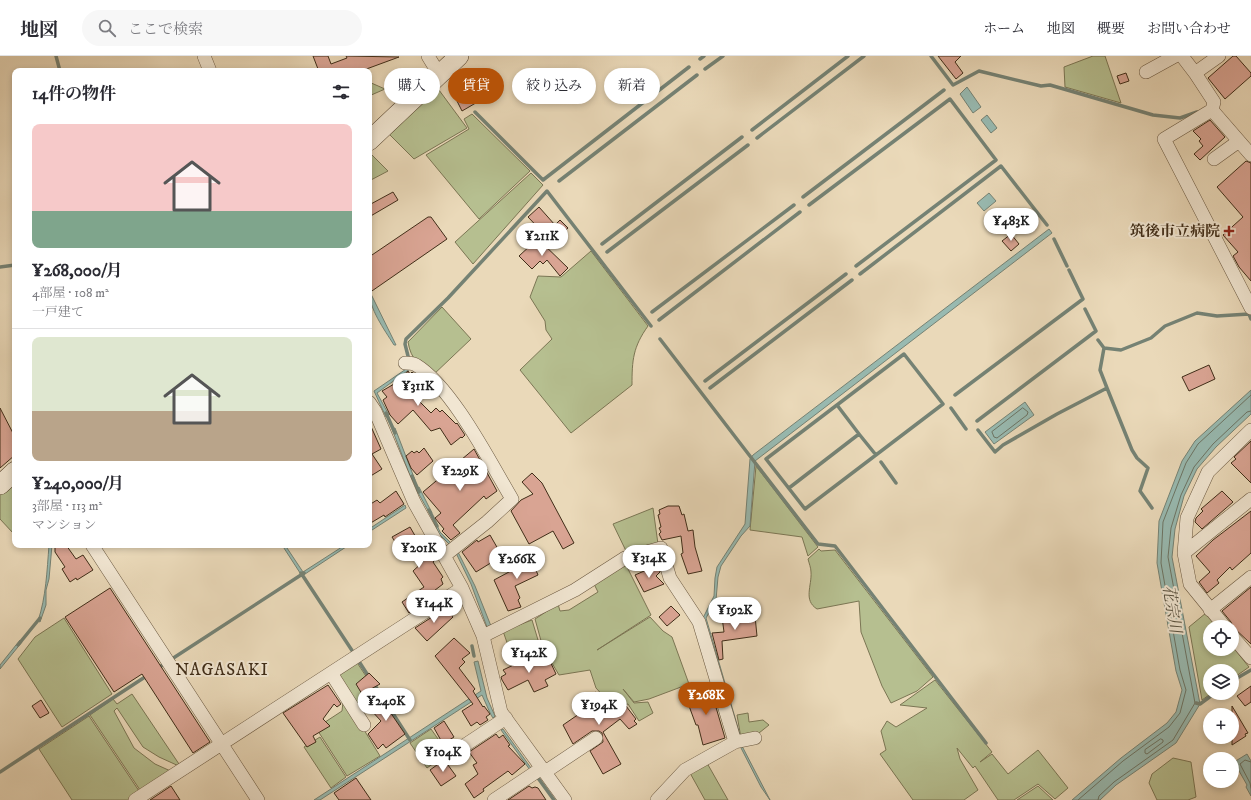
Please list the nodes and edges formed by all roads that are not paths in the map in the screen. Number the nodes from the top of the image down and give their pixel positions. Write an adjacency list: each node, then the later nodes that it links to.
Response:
1 (204, 56): 7 (street)
2 (428, 56): 8 (street)
3 (459, 56): 10 (main road)
4 (1175, 56): 9 (street)
5 (1182, 56): 11 (street)
6 (1220, 56): 11 (street)
7 (209, 68)
8 (435, 68)
9 (1146, 72)
10 (440, 73)
11 (1196, 74): 13 (street)
12 (408, 104): 14 (main road)
13 (1212, 110): 15 (street); 18 (street)
14 (372, 138)
15 (1239, 141): 16 (street); 17 (street)
16 (1251, 155)
17 (1214, 159)
18 (1251, 308)
19 (405, 363): 27 (street)
20 (372, 406): 27 (street)
21 (1251, 430): 26 (street)
22 (12, 474): 23 (main road)
23 (0, 485)
24 (1251, 499): 26 (street)
25 (94, 548): 41 (street)
26 (1184, 553): 30 (street)
27 (444, 556): 29 (street)
28 (1251, 577): 30 (street)
29 (462, 588): 32 (street); 35 (street)
30 (1210, 610): 31 (street)
31 (1219, 620)
32 (483, 636): 36 (street); 40 (street)
33 (1239, 644): 34 (street)
34 (1251, 658)
35 (331, 673): 37 (street); 41 (street)
36 (506, 718): 42 (street); 43 (street)
37 (364, 725)
38 (596, 738): 43 (street)
39 (755, 738): 40 (street)
40 (734, 742): 48 (street)
41 (221, 744): 44 (street); 45 (street)
42 (447, 757)
43 (543, 770): 46 (street); 47 (street)
44 (135, 800)
45 (258, 800)
46 (494, 800)
47 (565, 800)
48 (657, 800)

